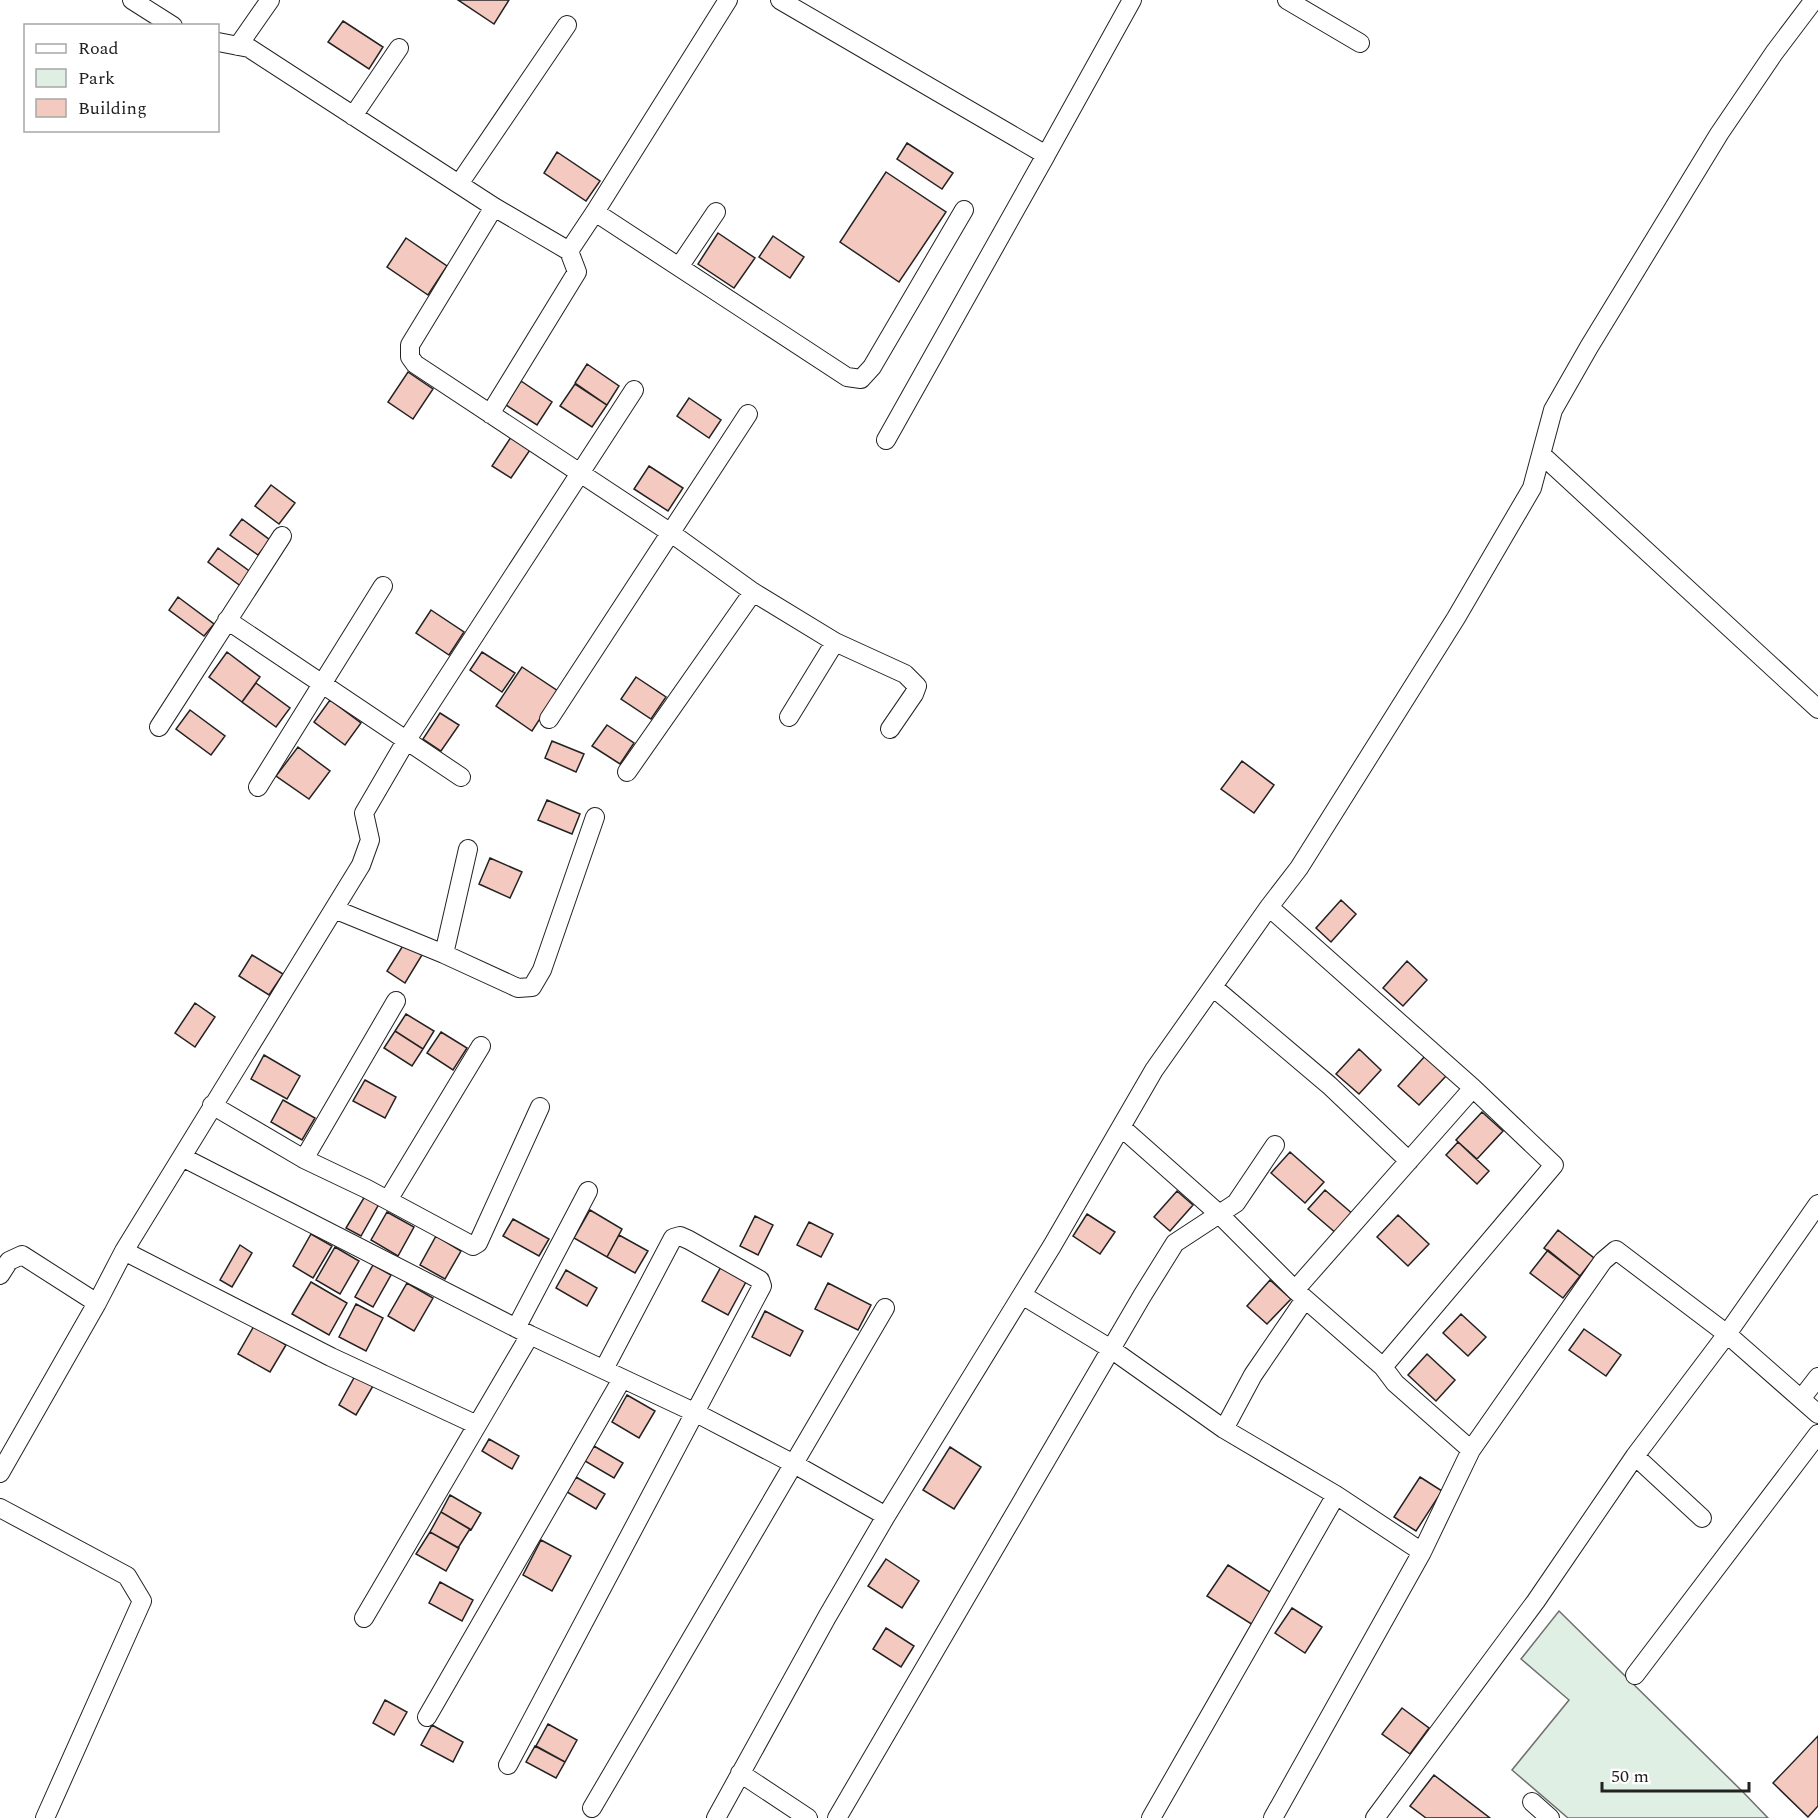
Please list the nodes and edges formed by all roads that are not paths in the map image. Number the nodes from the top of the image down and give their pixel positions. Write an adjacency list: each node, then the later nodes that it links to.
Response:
1 (132, 0): 8 (street)
2 (270, 0): 12 (street)
3 (728, 0): 19 (street)
4 (780, 0): 15 (street)
5 (1132, 0): 15 (street)
6 (1287, 0): 11 (street)
7 (1814, 0): 27 (street)
8 (170, 24)
9 (567, 25): 16 (street)
10 (219, 42): 12 (street)
11 (1360, 43)
12 (238, 46): 14 (street)
13 (399, 48): 14 (street)
14 (353, 116): 16 (street)
15 (1046, 155): 26 (street)
16 (459, 184): 17 (street)
17 (494, 207): 21 (street); 24 (street)
18 (964, 210): 22 (street)
19 (595, 212): 21 (street); 22 (street)
20 (716, 212): 22 (street)
21 (569, 251): 24 (street)
22 (679, 267)
23 (634, 390): 28 (street)
24 (490, 414): 28 (street)
25 (748, 414): 29 (street)
26 (886, 440)
27 (1542, 455): 36 (street); 47 (street)
28 (580, 472): 29 (street); 41 (street)
29 (670, 532): 32 (street); 38 (street)
30 (282, 536): 33 (street)
31 (383, 586): 35 (street)
32 (753, 592): 34 (street); 42 (street)
33 (227, 620): 35 (street); 39 (street)
34 (835, 642): 37 (street); 40 (street)
35 (323, 683): 41 (street); 44 (street)
36 (1818, 709)
37 (789, 717)
38 (549, 719)
39 (159, 727)
40 (890, 729)
41 (406, 741): 43 (street); 48 (street)
42 (627, 772)
43 (461, 777)
44 (258, 786)
45 (595, 817): 49 (street)
46 (468, 849): 49 (street)
47 (1269, 908): 50 (street); 53 (street)
48 (334, 909): 49 (street); 54 (street)
49 (444, 954)
50 (1213, 987): 56 (street); 60 (street)
51 (396, 1001): 59 (street)
52 (481, 1046): 62 (street)
53 (1473, 1088): 60 (street); 74 (street)
54 (212, 1105): 58 (street); 59 (street)
55 (540, 1107): 62 (street)
56 (1121, 1126): 64 (street); 67 (street)
57 (1275, 1145): 64 (street)
58 (182, 1156): 65 (street); 71 (street)
59 (304, 1159): 62 (street)
60 (1409, 1161): 68 (street)
61 (588, 1191): 71 (street)
62 (388, 1200)
63 (1818, 1204): 72 (street)
64 (1218, 1213): 68 (street); 73 (street)
65 (124, 1251): 69 (street); 81 (street)
66 (0, 1275): 69 (street)
67 (1022, 1295): 73 (street); 90 (street)
68 (1300, 1295): 74 (street); 82 (street)
69 (97, 1303): 87 (street)
70 (885, 1308): 86 (street)
71 (523, 1331): 75 (street); 81 (street)
72 (1727, 1334): 78 (street); 84 (street); 85 (street)
73 (1112, 1349): 82 (street); 104 (street)
74 (1383, 1367): 84 (street)
75 (604, 1369): 77 (street); 79 (street)
76 (1818, 1377): 78 (street)
77 (622, 1378): 79 (street); 95 (street)
78 (1801, 1399): 80 (street)
79 (696, 1413): 86 (street); 96 (street)
80 (1818, 1414)
81 (477, 1425): 93 (street)
82 (1224, 1429): 88 (street)
83 (1818, 1434): 94 (street)
84 (1471, 1450): 92 (street)
85 (1635, 1456): 91 (street); 106 (street)
86 (794, 1464): 90 (street); 99 (street)
87 (0, 1473)
88 (1336, 1495): 92 (street); 105 (street)
89 (0, 1508): 101 (street)
90 (886, 1516): 97 (street)
91 (1702, 1518)
92 (1422, 1552): 100 (street)
93 (364, 1618)
94 (1635, 1675)
95 (427, 1717)
96 (508, 1765)
97 (740, 1773): 102 (street); 103 (street)
98 (1532, 1802): 107 (street)
99 (592, 1808)
100 (1280, 1816)
101 (45, 1818)
102 (716, 1818)
103 (808, 1818)
104 (837, 1818)
105 (1151, 1818)
106 (1376, 1818)
107 (1550, 1818)

